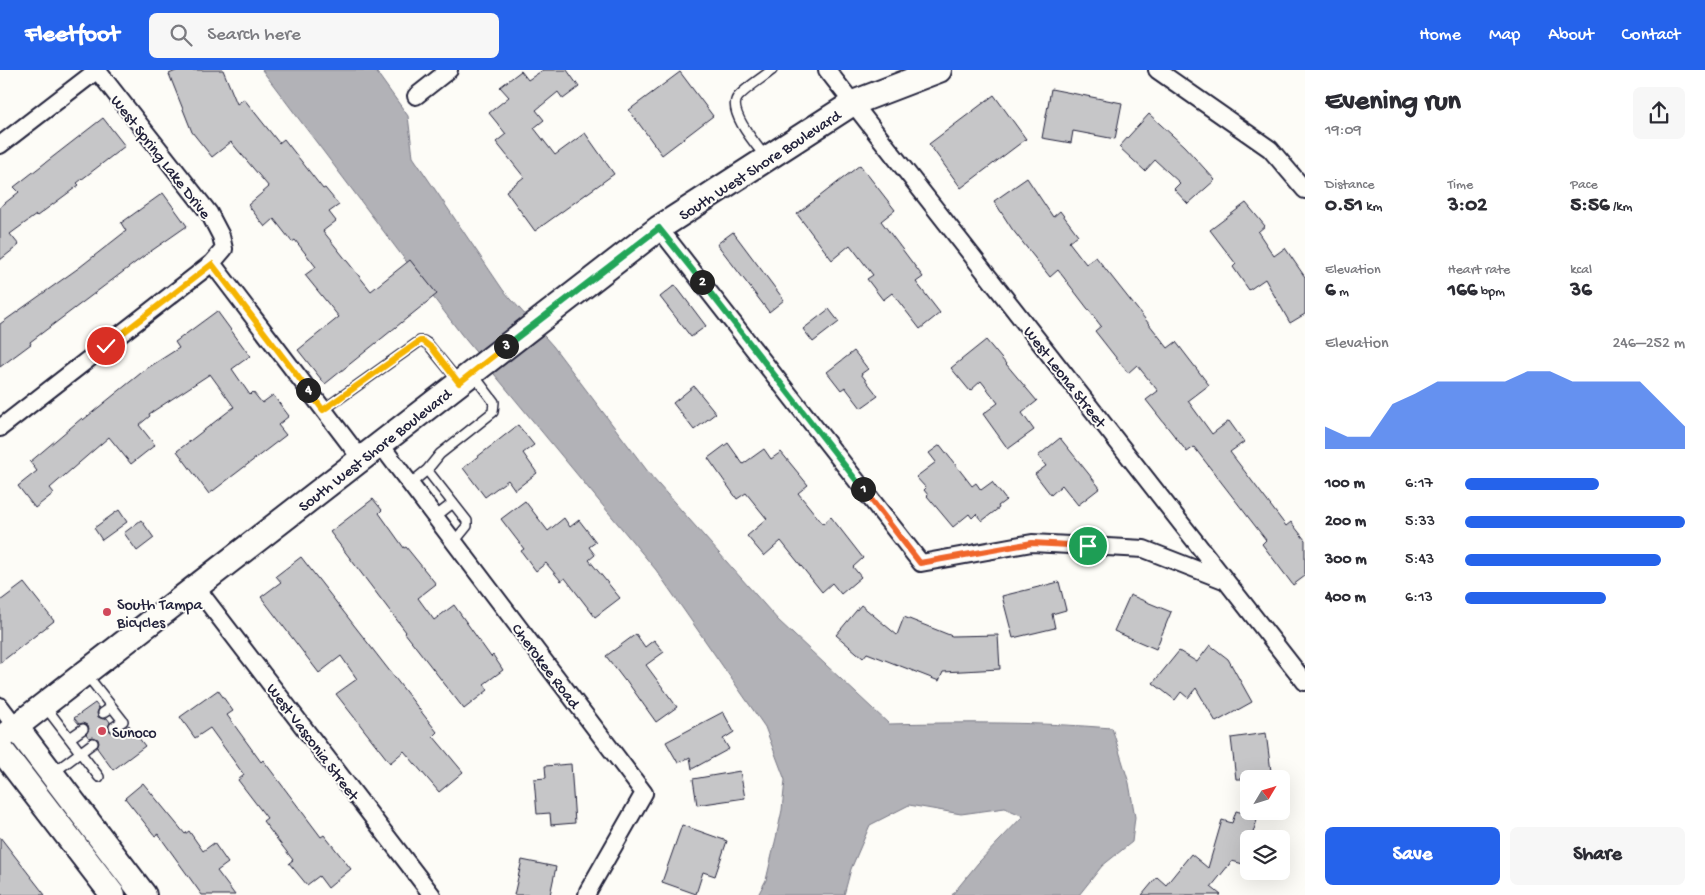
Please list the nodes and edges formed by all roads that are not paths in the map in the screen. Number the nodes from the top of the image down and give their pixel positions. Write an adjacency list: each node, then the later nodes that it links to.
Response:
1 (96, 70): 9 (street); 13 (street, West Spring Lake Drive)
2 (449, 70): 7 (street)
3 (772, 70): 10 (lane)
4 (827, 70): 8 (street, West Leona Street)
5 (939, 70): 8 (street, South West Shore Boulevard)
6 (1157, 70): 11 (street)
7 (416, 96)
8 (853, 104): 10 (street, South West Shore Boulevard); 24 (street, West Leona Street)
9 (0, 145)
10 (767, 159): 12 (street, South West Shore Boulevard)
11 (1305, 190)
12 (659, 228): 14 (street, South West Shore Boulevard); 24 (street)
13 (212, 264): 15 (street); 16 (street)
14 (465, 378): 15 (lane); 17 (street, South West Shore Boulevard); 19 (lane)
15 (323, 410): 18 (street)
16 (0, 428)
17 (380, 444): 18 (street, South West Shore Boulevard); 20 (street, Cherokee Road)
18 (361, 458): 25 (street, South West Shore Boulevard)
19 (427, 470): 20 (lane); 21 (lane)
20 (410, 484): 22 (street, Cherokee Road)
21 (453, 503): 22 (lane); 23 (lane)
22 (435, 517): 23 (street, Cherokee Road)
23 (454, 542): 44 (street, Cherokee Road)
24 (1226, 581): 27 (street, West Leona Street)
25 (196, 587): 26 (street, South West Shore Boulevard); 43 (street, West Vasconia Street)
26 (85, 673): 28 (street, South West Shore Boulevard); 30 (lane)
27 (1305, 682)
28 (44, 704): 34 (street, South West Shore Boulevard); 35 (lane)
29 (0, 706): 34 (street)
30 (112, 707): 31 (lane); 32 (lane)
31 (104, 713)
32 (114, 727)
33 (83, 729): 35 (lane)
34 (8, 733): 39 (street)
35 (70, 738): 38 (lane)
36 (93, 743): 38 (lane)
37 (0, 748): 41 (street)
38 (81, 753): 39 (lane); 40 (lane)
39 (52, 773): 42 (street)
40 (100, 777)
41 (113, 895)
42 (144, 895)
43 (432, 895)
44 (587, 895)

